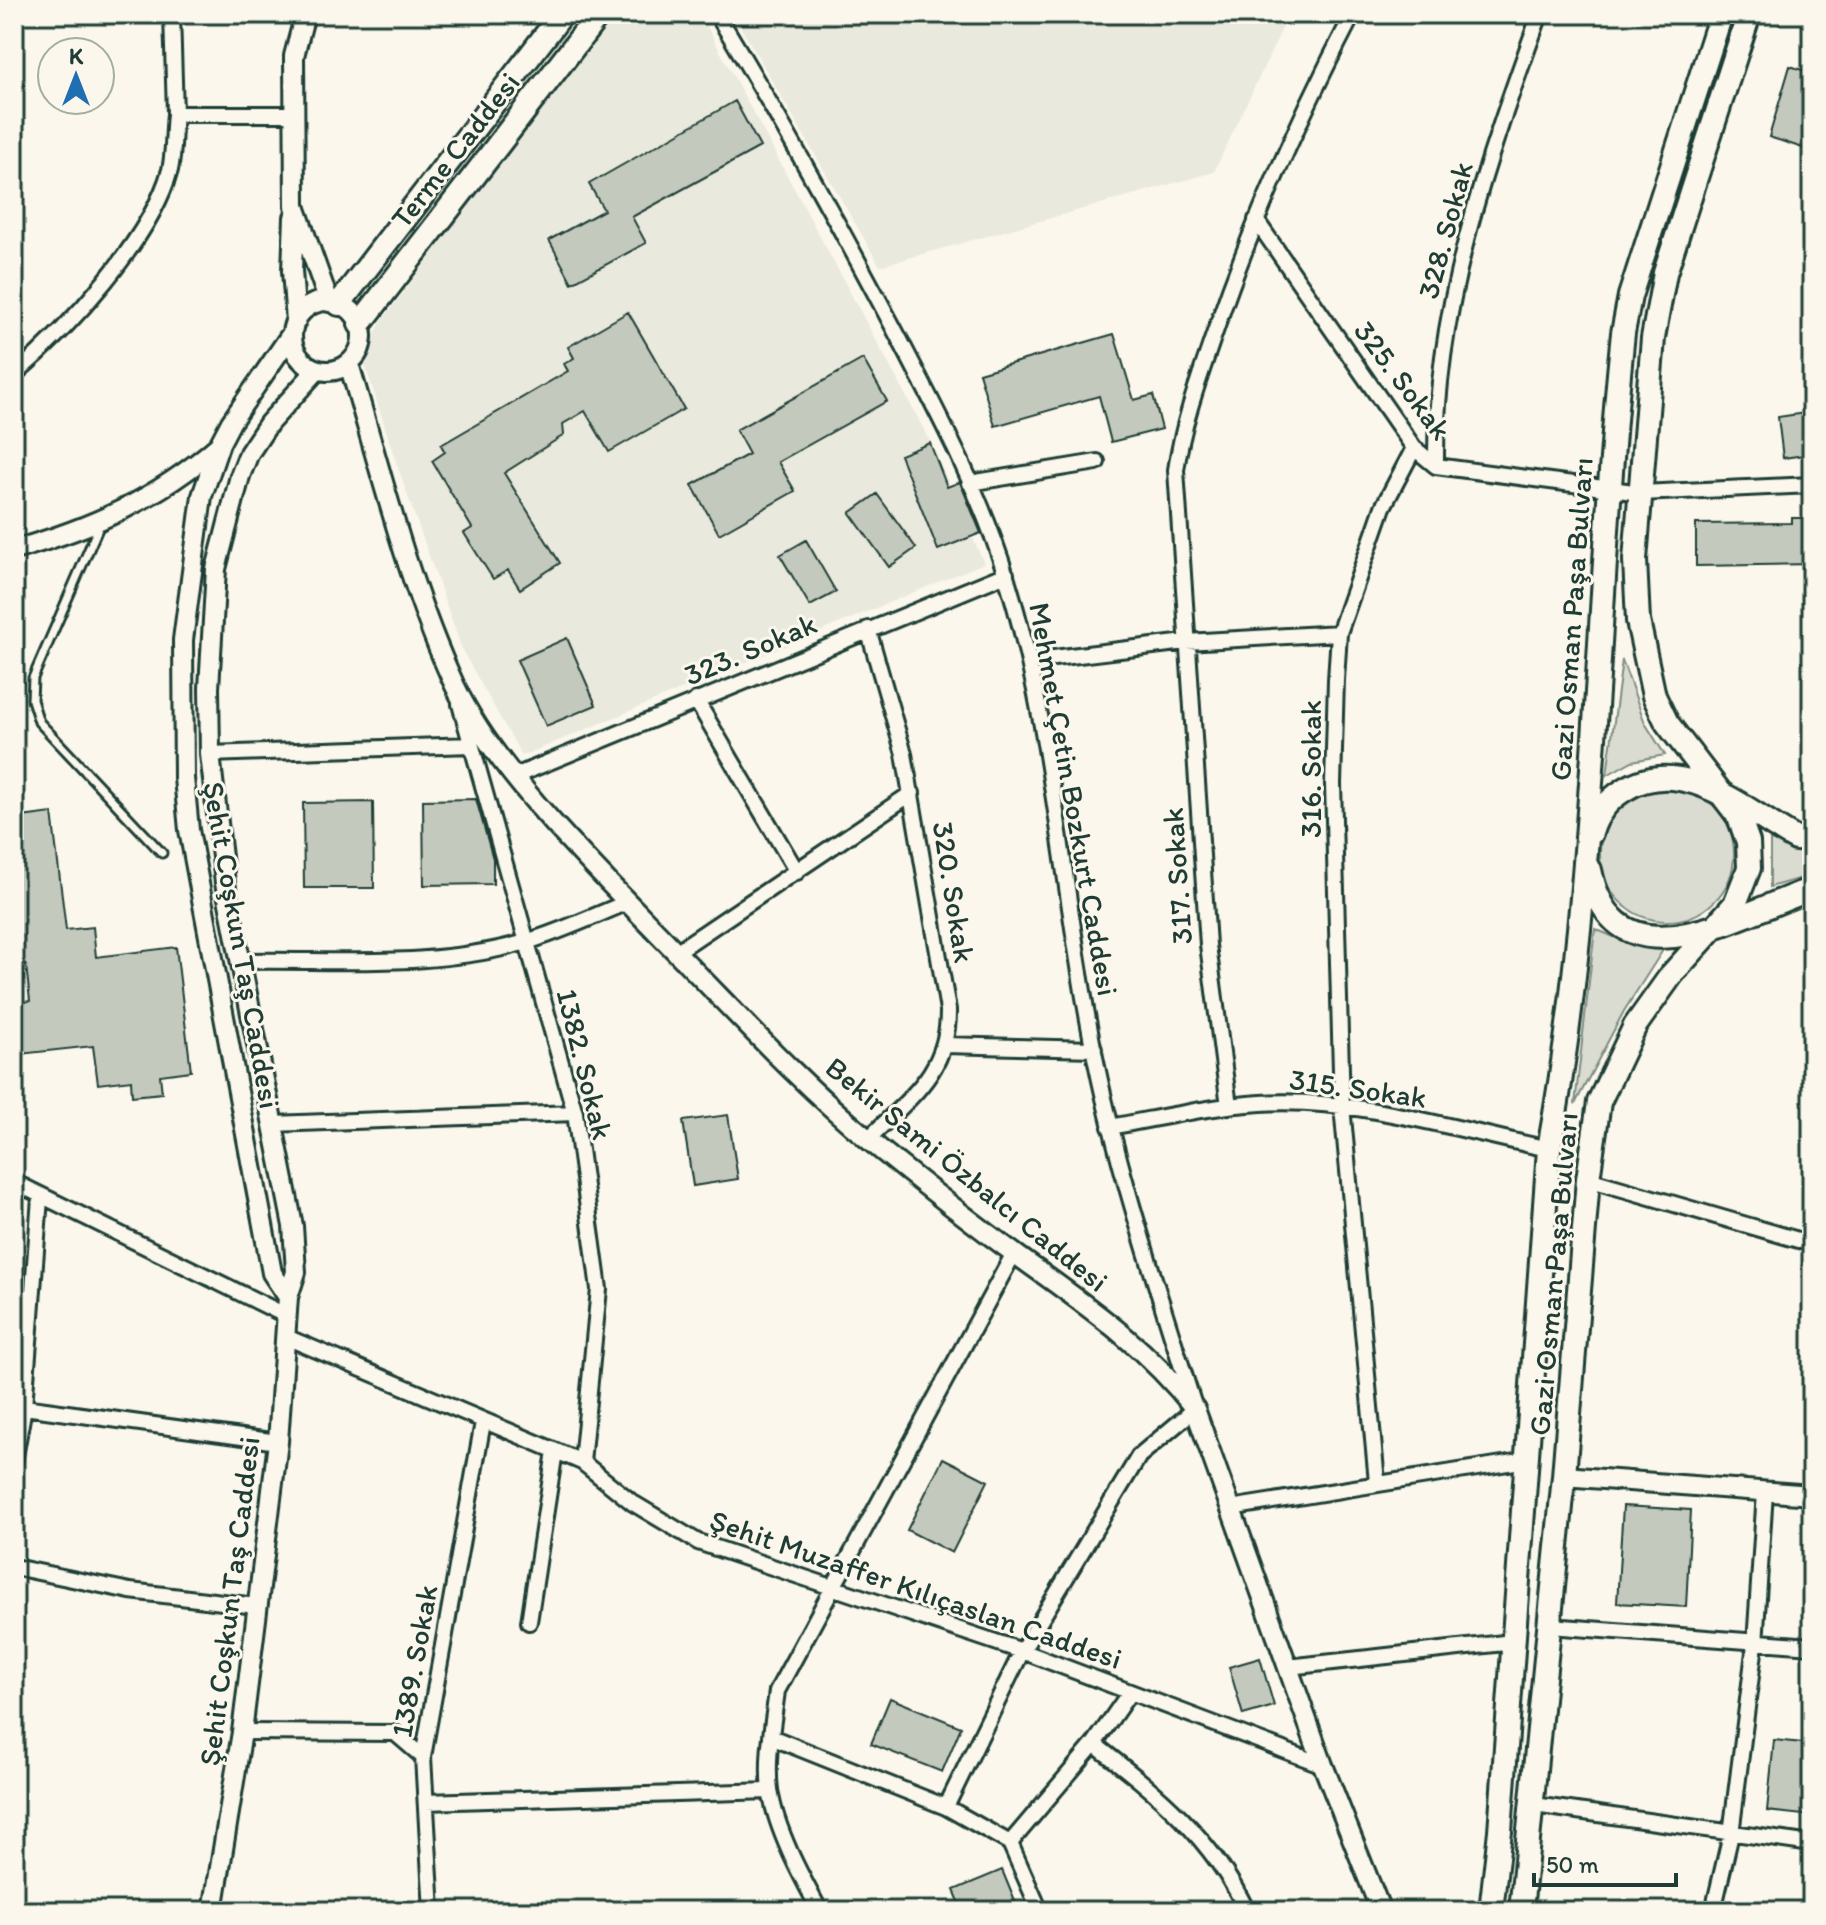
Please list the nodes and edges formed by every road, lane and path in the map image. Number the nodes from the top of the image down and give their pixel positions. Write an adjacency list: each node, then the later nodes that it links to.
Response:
1 (172, 14): 10 (street)
2 (305, 14): 11 (street)
3 (562, 14): 14 (main road, Terme Caddesi)
4 (599, 14): 15 (main road, Terme Caddesi)
5 (717, 14): 24 (street, Mehmet Çetin Bozkurt Caddesi)
6 (1353, 14): 13 (street, 317. Sokak)
7 (1540, 14): 23 (street, 328. Sokak)
8 (1721, 14): 26 (main road, Gazi Osman Paşa Bulvarı)
9 (1749, 14): 27 (main road, Gazi Osman Paşa Bulvarı)
10 (175, 114): 11 (street); 19 (street)
11 (292, 114): 12 (street)
12 (295, 206): 14 (street); 16 (street)
13 (1256, 220): 21 (street, 325. Sokak); 33 (street, 317. Sokak)
14 (334, 303): 15 (street); 16 (street)
15 (360, 324): 17 (street)
16 (294, 327): 18 (street); 20 (street, Şehit Coşkun Taş Caddesi)
17 (349, 364): 18 (street); 35 (street, Bekir Sami Özbalcı Caddesi)
18 (317, 370): 38 (street, Şehit Coşkun Taş Caddesi)
19 (14, 375)
20 (220, 443): 28 (street); 66 (street, Şehit Coşkun Taş Caddesi)
21 (1414, 448): 23 (street, 325. Sokak); 32 (street, 316. Sokak)
22 (1097, 462): 24 (street)
23 (1436, 466): 26 (street, 325. Sokak)
24 (970, 483): 30 (street, Mehmet Çetin Bozkurt Caddesi)
25 (1812, 485): 27 (street, 325. Sokak)
26 (1610, 491): 27 (street, 325. Sokak); 43 (main road, Gazi Osman Paşa Bulvarı)
27 (1641, 493): 41 (main road, Gazi Osman Paşa Bulvarı)
28 (101, 522): 29 (street); 44 (lane)
29 (14, 550)
30 (1006, 574): 31 (street, 323. Sokak); 34 (street, Mehmet Çetin Bozkurt Caddesi)
31 (868, 629): 36 (street, 323. Sokak); 40 (street, 320. Sokak)
32 (1339, 633): 33 (street); 55 (street, 316. Sokak)
33 (1186, 642): 34 (street); 54 (street, 317. Sokak)
34 (1029, 661): 53 (street, Mehmet Çetin Bozkurt Caddesi)
35 (456, 688): 37 (street, 1382. Sokak); 39 (street, Bekir Sami Özbalcı Caddesi)
36 (696, 700): 39 (street, 323. Sokak); 45 (street)
37 (471, 745): 38 (street); 49 (street, 1382. Sokak)
38 (210, 754): 51 (street, Şehit Coşkun Taş Caddesi)
39 (515, 776): 47 (street, Bekir Sami Özbalcı Caddesi)
40 (912, 793): 45 (street); 52 (street, 320. Sokak)
41 (1722, 797): 42 (main road); 43 (main road); 48 (main road, Gazi Osman Paşa Bulvarı)
42 (1812, 840)
43 (1586, 852): 48 (main road); 60 (main road, Gazi Osman Paşa Bulvarı)
44 (162, 853)
45 (797, 872): 50 (street)
46 (1812, 893): 48 (main road)
47 (628, 902): 49 (street); 50 (street, Bekir Sami Özbalcı Caddesi)
48 (1716, 925): 61 (main road, Gazi Osman Paşa Bulvarı)
49 (526, 942): 51 (street); 56 (street, 1382. Sokak)
50 (676, 952): 59 (street, Bekir Sami Özbalcı Caddesi)
51 (240, 961): 57 (street, Şehit Coşkun Taş Caddesi)
52 (945, 1045): 53 (street); 59 (street, 320. Sokak)
53 (1094, 1049): 58 (street, Mehmet Çetin Bozkurt Caddesi)
54 (1229, 1106): 55 (street, 315. Sokak); 58 (street, 315. Sokak)
55 (1342, 1106): 60 (street, 315. Sokak); 78 (street, 316. Sokak)
56 (575, 1113): 57 (street); 76 (street, 1382. Sokak)
57 (272, 1124): 66 (street, Şehit Coşkun Taş Caddesi)
58 (1110, 1127): 70 (street, Mehmet Çetin Bozkurt Caddesi)
59 (868, 1139): 65 (street, Bekir Sami Özbalcı Caddesi)
60 (1549, 1149): 74 (main road, Gazi Osman Paşa Bulvarı)
61 (1588, 1179): 64 (street); 77 (main road, Gazi Osman Paşa Bulvarı)
62 (14, 1182): 63 (street)
63 (40, 1198): 67 (street); 69 (street)
64 (1812, 1244)
65 (1014, 1253): 70 (street, Bekir Sami Özbalcı Caddesi); 83 (street)
66 (288, 1297): 67 (street, Şehit Coşkun Taş Caddesi)
67 (287, 1316): 68 (street, Şehit Coşkun Taş Caddesi)
68 (286, 1337): 71 (street, Şehit Muzaffer Kılıçaslan Caddesi); 72 (street, Şehit Coşkun Taş Caddesi)
69 (19, 1404): 72 (street); 75 (street)
70 (1195, 1409): 81 (street, Bekir Sami Özbalcı Caddesi); 90 (street)
71 (483, 1422): 73 (street, Şehit Muzaffer Kılıçaslan Caddesi); 96 (street, 1389. Sokak)
72 (278, 1442): 84 (street, Şehit Coşkun Taş Caddesi)
73 (555, 1451): 76 (street, Şehit Muzaffer Kılıçaslan Caddesi); 85 (street)
74 (1527, 1460): 78 (street); 87 (main road, Gazi Osman Paşa Bulvarı)
75 (14, 1462)
76 (582, 1462): 83 (street, Şehit Muzaffer Kılıçaslan Caddesi)
77 (1564, 1476): 79 (street); 86 (main road, Gazi Osman Paşa Bulvarı)
78 (1377, 1482): 81 (street)
79 (1765, 1492): 80 (street); 88 (street)
80 (1812, 1495)
81 (1230, 1508): 91 (street, Bekir Sami Özbalcı Caddesi)
82 (14, 1567): 84 (street)
83 (832, 1586): 90 (street, Şehit Muzaffer Kılıçaslan Caddesi); 94 (street)
84 (256, 1606): 93 (street, Şehit Coşkun Taş Caddesi)
85 (529, 1622)
86 (1550, 1626): 88 (street); 100 (main road, Gazi Osman Paşa Bulvarı)
87 (1513, 1642): 91 (street); 111 (main road, Gazi Osman Paşa Bulvarı)
88 (1755, 1644): 89 (street); 102 (street)
89 (1812, 1646)
90 (1022, 1651): 92 (street, Şehit Muzaffer Kılıçaslan Caddesi); 101 (street)
91 (1288, 1667): 97 (street, Bekir Sami Özbalcı Caddesi)
92 (1130, 1692): 95 (street); 97 (street, Şehit Muzaffer Kılıçaslan Caddesi)
93 (242, 1732): 96 (street); 105 (street, Şehit Coşkun Taş Caddesi)
94 (771, 1737): 98 (street); 101 (street)
95 (1094, 1744): 103 (street); 109 (street)
96 (423, 1757): 99 (street, 1389. Sokak)
97 (1323, 1765): 110 (street, Bekir Sami Özbalcı Caddesi)
98 (770, 1791): 99 (street); 107 (street)
99 (426, 1802): 106 (street, 1389. Sokak)
100 (1534, 1805): 102 (street); 112 (main road, Gazi Osman Paşa Bulvarı)
101 (946, 1807): 103 (street)
102 (1731, 1834): 104 (street); 113 (street)
103 (1010, 1843): 108 (street)
104 (1812, 1844)
105 (213, 1911)
106 (432, 1911)
107 (820, 1911)
108 (1040, 1911)
109 (1247, 1911)
110 (1381, 1911)
111 (1491, 1911)
112 (1521, 1911)
113 (1713, 1911)

